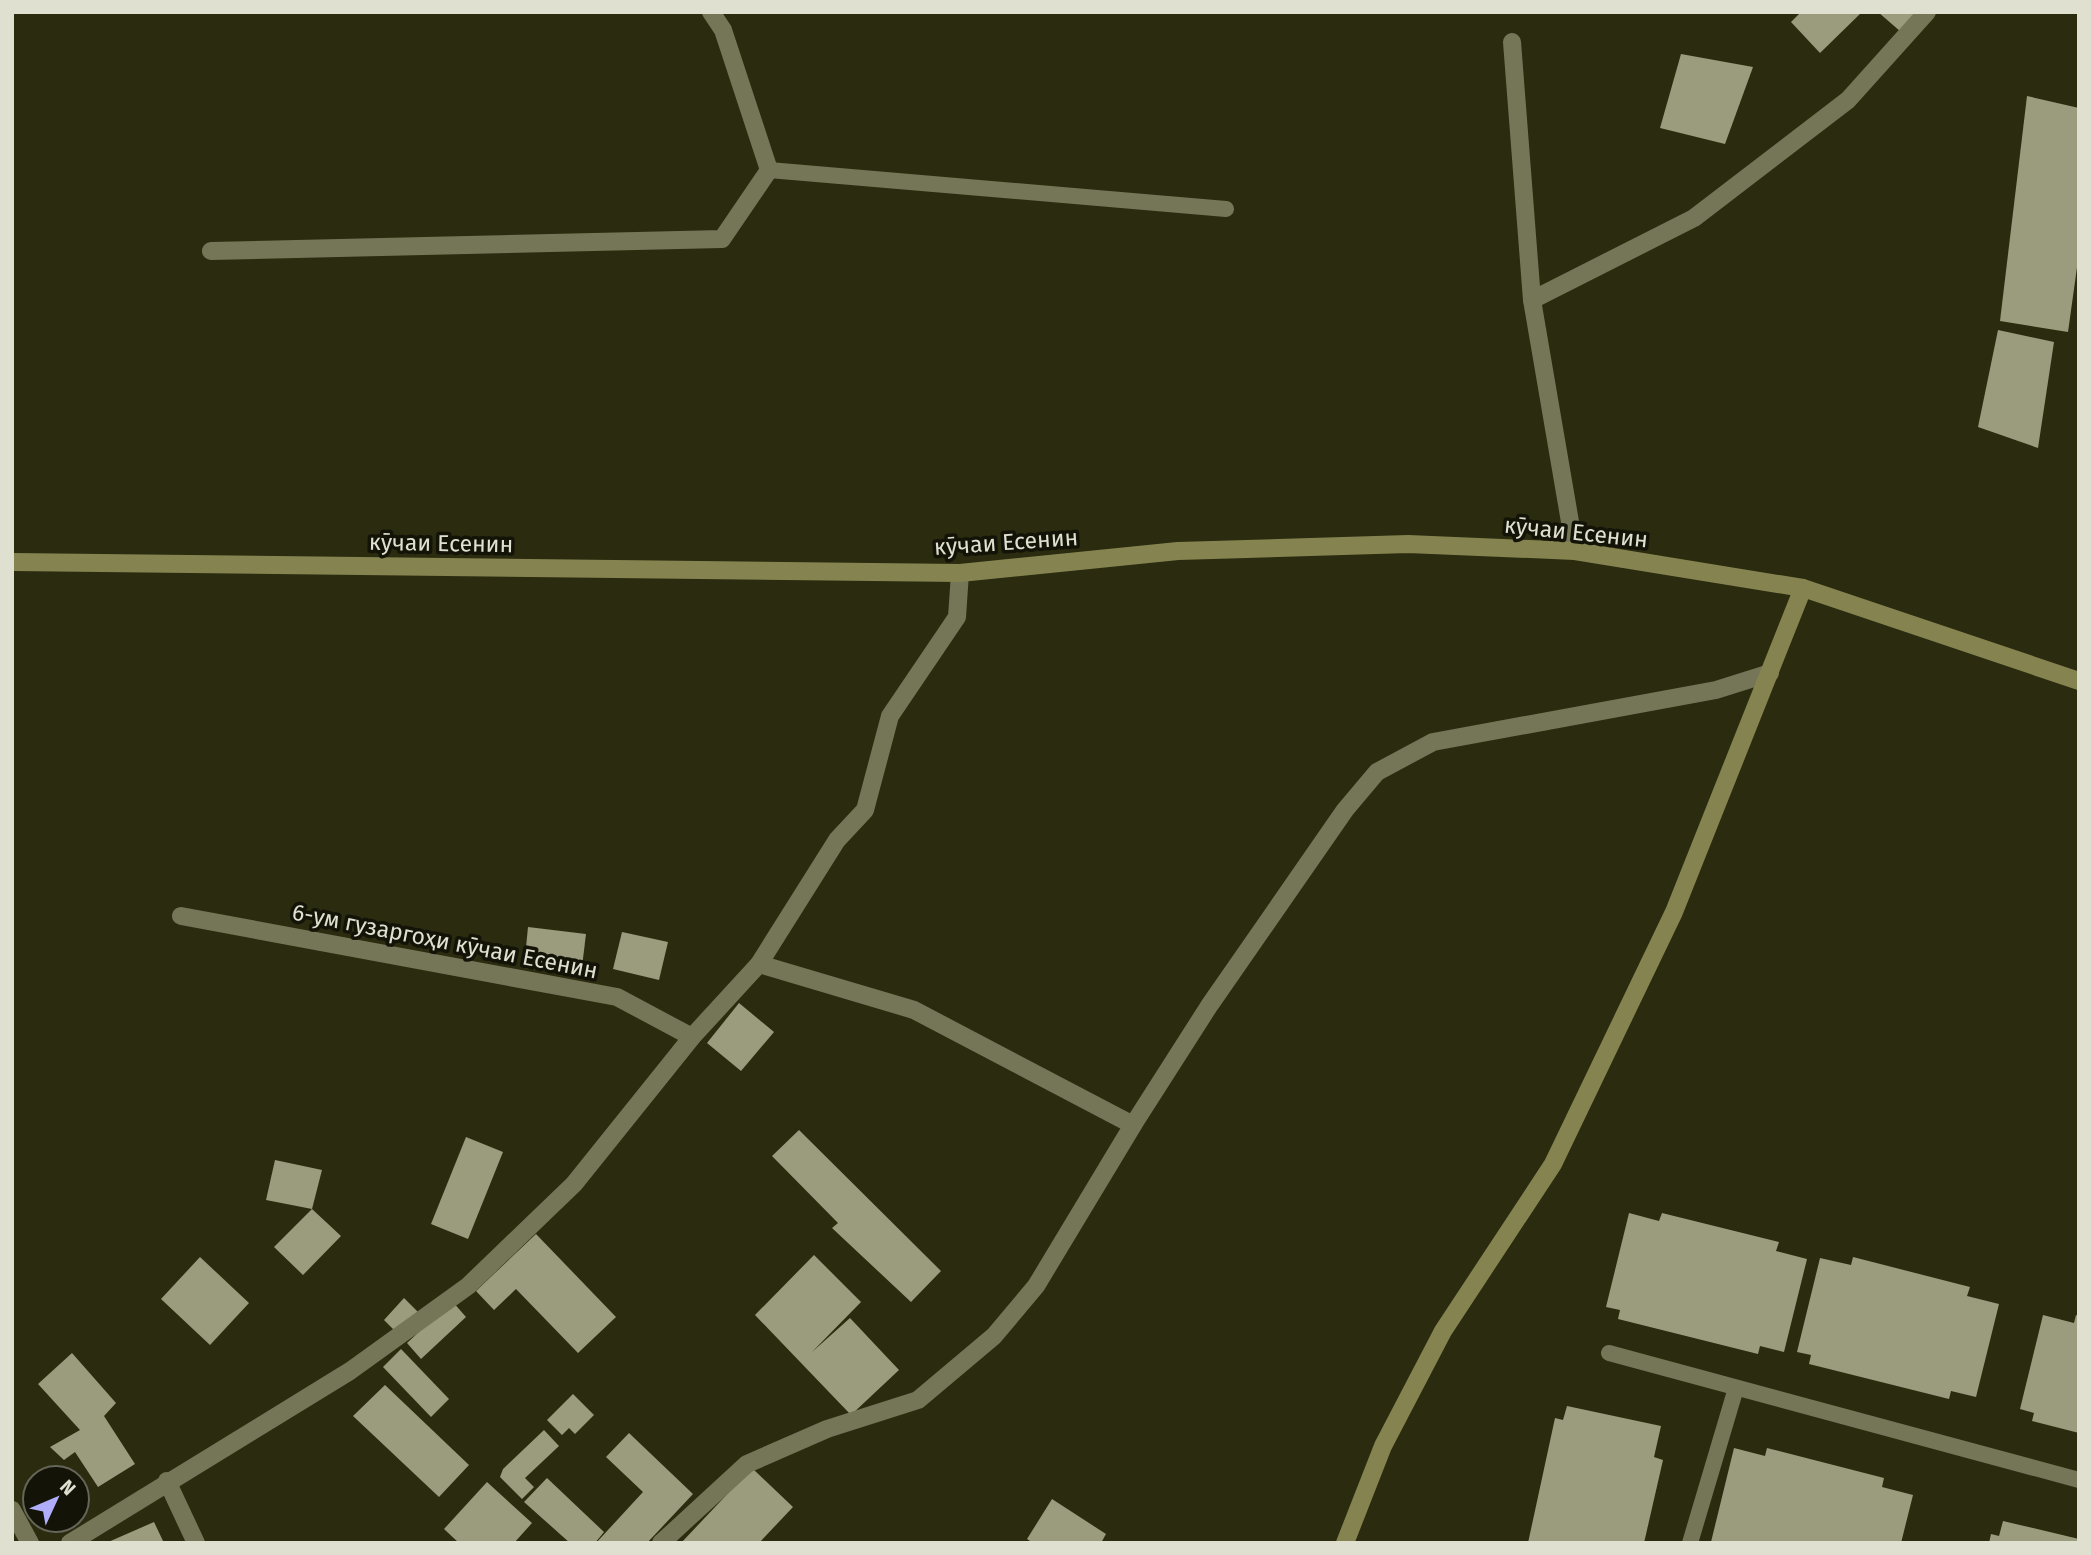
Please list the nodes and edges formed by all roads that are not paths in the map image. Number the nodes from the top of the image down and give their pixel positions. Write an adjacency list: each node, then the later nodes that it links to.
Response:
1 (711, 12): 4 (street)
2 (1927, 12): 7 (street)
3 (1512, 41): 7 (street)
4 (769, 170): 5 (lane); 6 (street)
5 (1226, 209)
6 (211, 251)
7 (1532, 300): 8 (street)
8 (1576, 551): 10 (street, кӯчаи Есенин); 11 (street, кӯчаи Есенин)
9 (12, 562): 10 (street, кӯчаи Есенин)
10 (960, 573): 15 (street)
11 (1803, 587): 12 (street); 13 (street, кӯчаи Есенин)
12 (1770, 673): 17 (street); 27 (street)
13 (2079, 681)
14 (181, 916): 16 (street, 6-ум гузаргоҳи кӯчаи Есенин)
15 (759, 964): 16 (street); 17 (street)
16 (692, 1037): 21 (street)
17 (1133, 1125): 26 (street)
18 (1609, 1353): 19 (lane)
19 (1736, 1388): 20 (lane); 28 (lane)
20 (2079, 1480)
21 (167, 1481): 24 (street); 25 (street)
22 (12, 1510): 23 (street)
23 (30, 1543)
24 (70, 1543)
25 (196, 1543)
26 (661, 1543)
27 (1345, 1543)
28 (1690, 1543)

